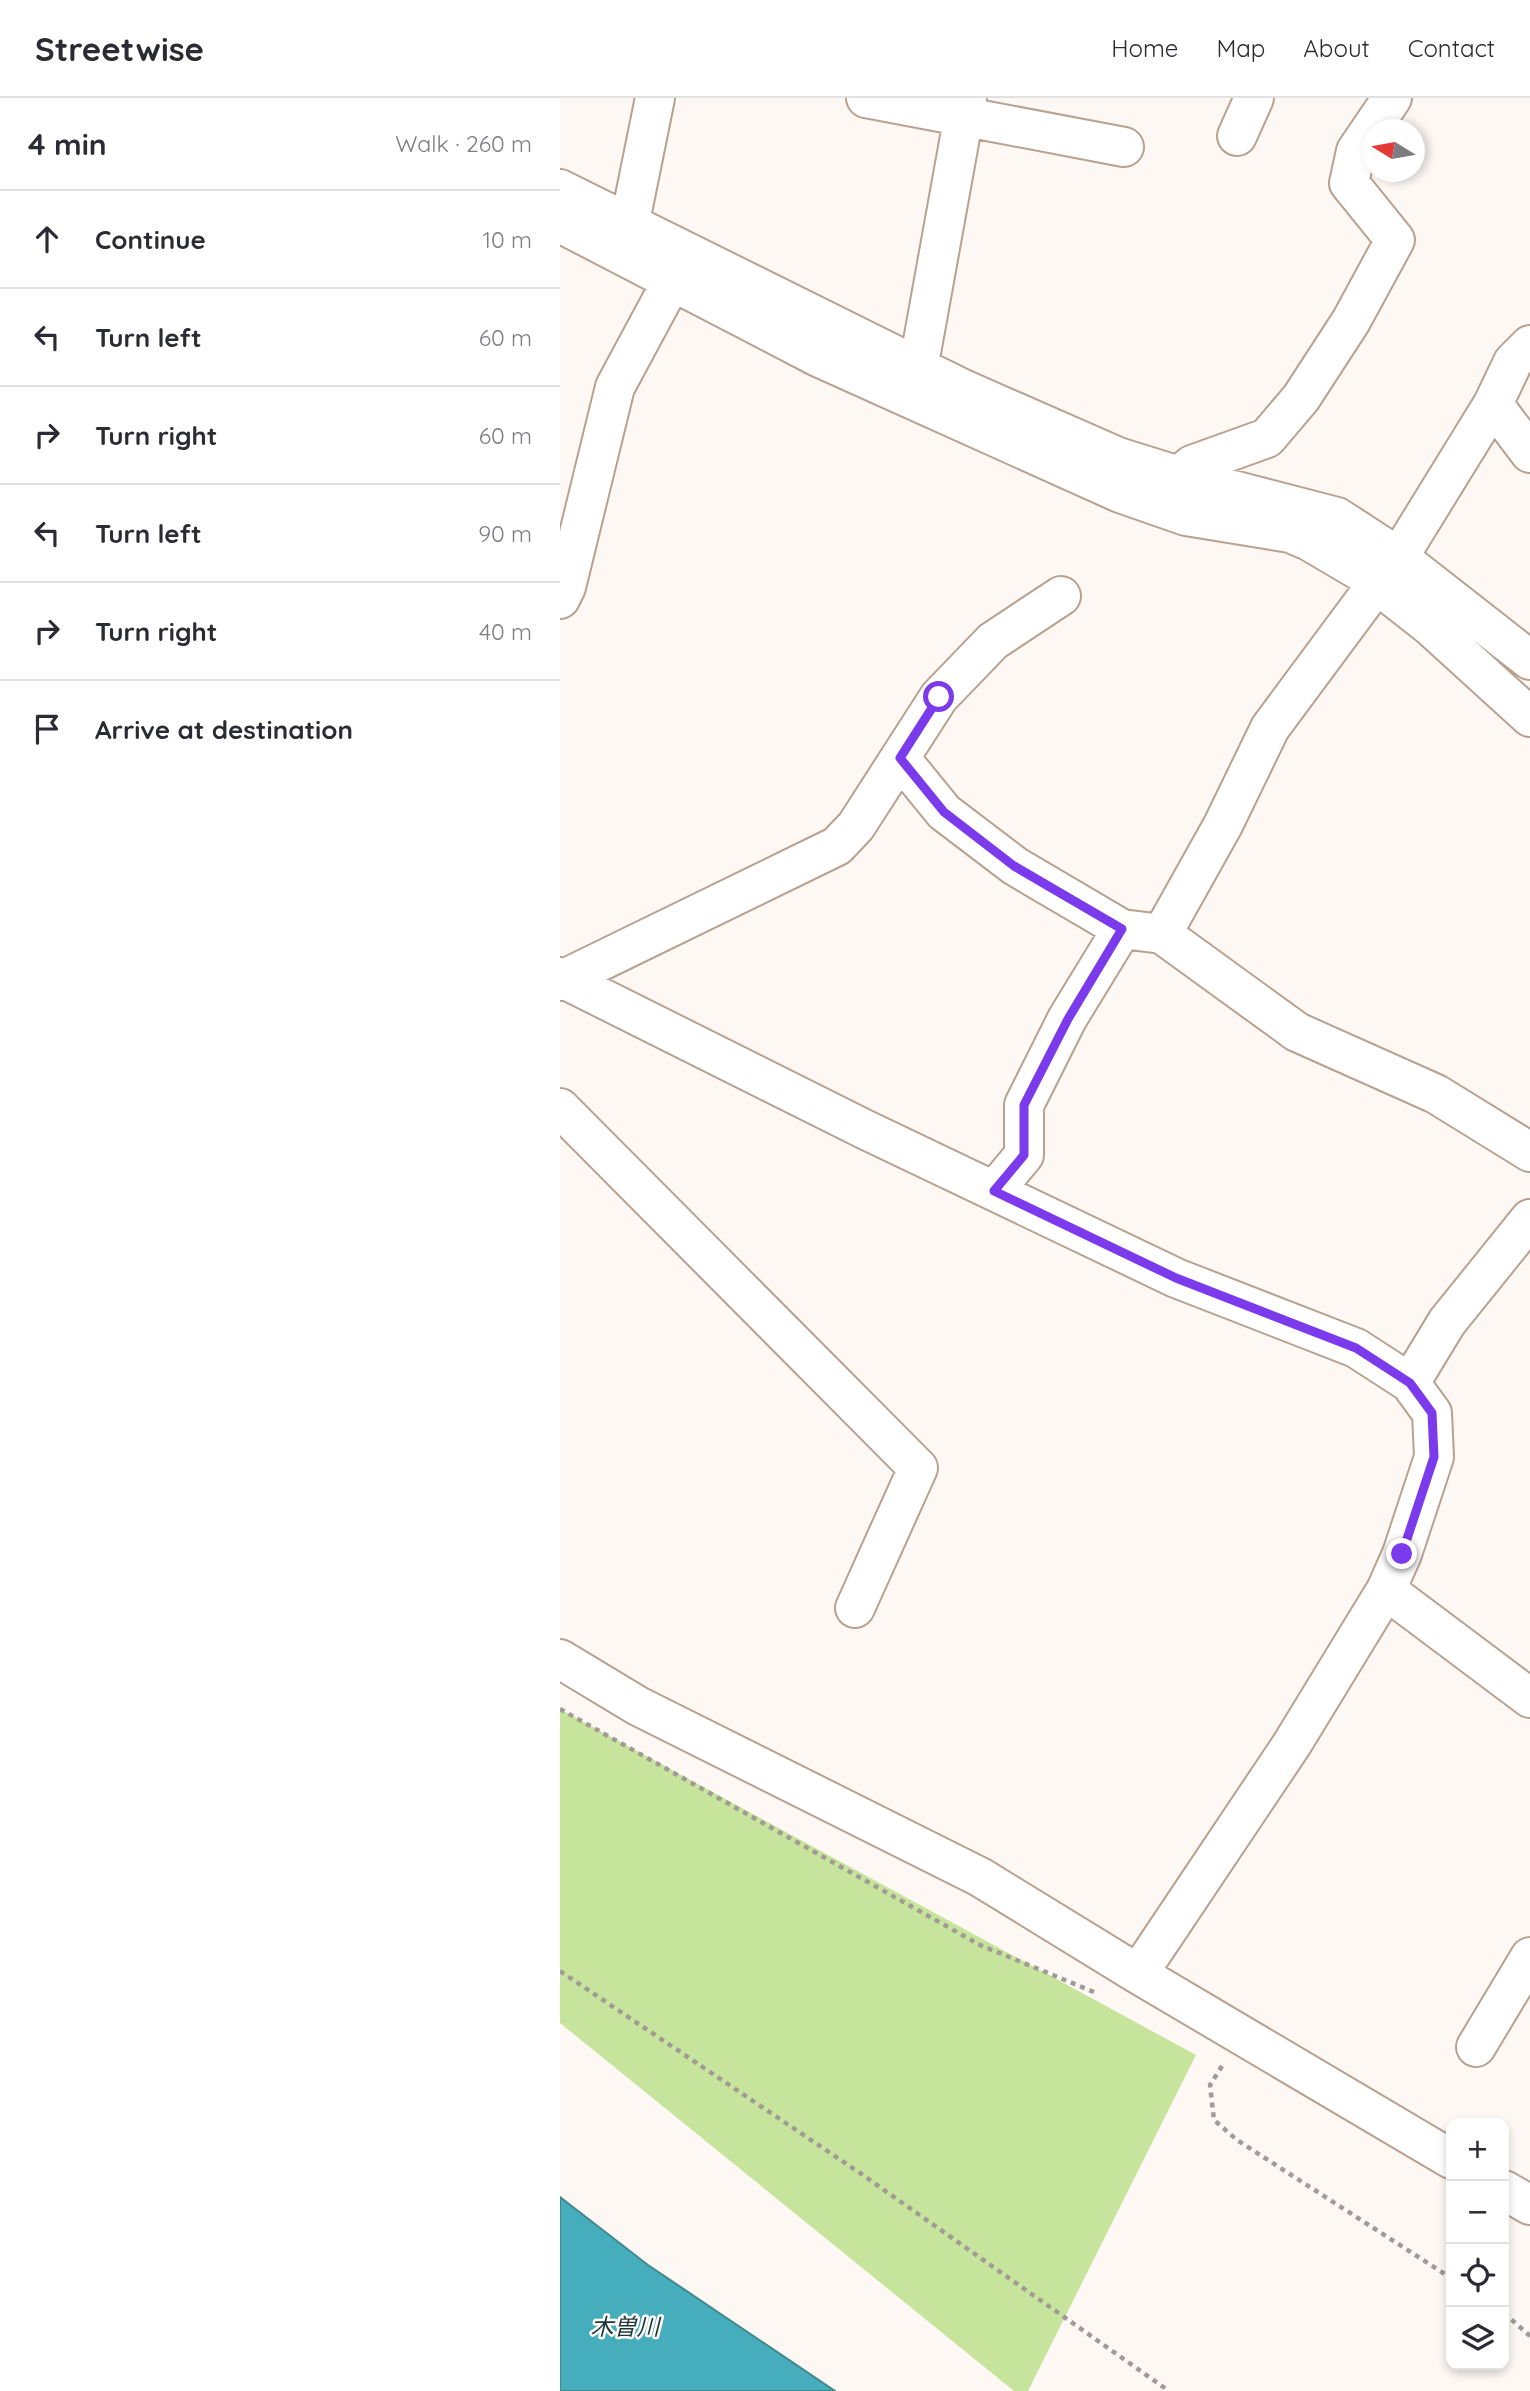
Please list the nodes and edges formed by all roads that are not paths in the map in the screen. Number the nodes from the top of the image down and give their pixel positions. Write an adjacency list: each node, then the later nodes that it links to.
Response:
1 (655, 98): 10 (street)
2 (866, 98): 5 (street)
3 (1254, 98): 6 (street)
4 (1392, 98): 16 (street)
5 (965, 107): 7 (street); 13 (street)
6 (1237, 136)
7 (1124, 147)
8 (560, 189): 10 (street)
9 (560, 223): 10 (street)
10 (626, 239): 11 (street); 13 (street)
11 (672, 281): 13 (street); 20 (street)
12 (1530, 345): 14 (street)
13 (907, 380): 16 (street); 17 (street)
14 (1493, 404): 15 (street); 18 (street)
15 (1530, 453)
16 (1179, 476): 17 (street); 18 (street)
17 (1148, 503): 18 (street)
18 (1387, 570): 21 (street); 22 (street); 25 (street)
19 (1061, 597): 23 (street)
20 (560, 599)
21 (1530, 660)
22 (1530, 716)
23 (900, 758): 24 (street); 26 (street)
24 (1122, 929): 25 (street); 29 (street)
25 (1162, 934): 28 (street)
26 (561, 980): 29 (street)
27 (560, 1108): 33 (street)
28 (1530, 1152)
29 (994, 1191): 31 (street)
30 (1530, 1219): 31 (street)
31 (1410, 1383): 32 (street)
32 (1386, 1590): 35 (street); 37 (street)
33 (855, 1608)
34 (560, 1658): 37 (street)
35 (1530, 1698)
36 (1530, 1957): 38 (street)
37 (1138, 1974): 39 (street)
38 (1476, 2047)
39 (1446, 2156)
40 (1509, 2193): 41 (street)
41 (1530, 2205)

